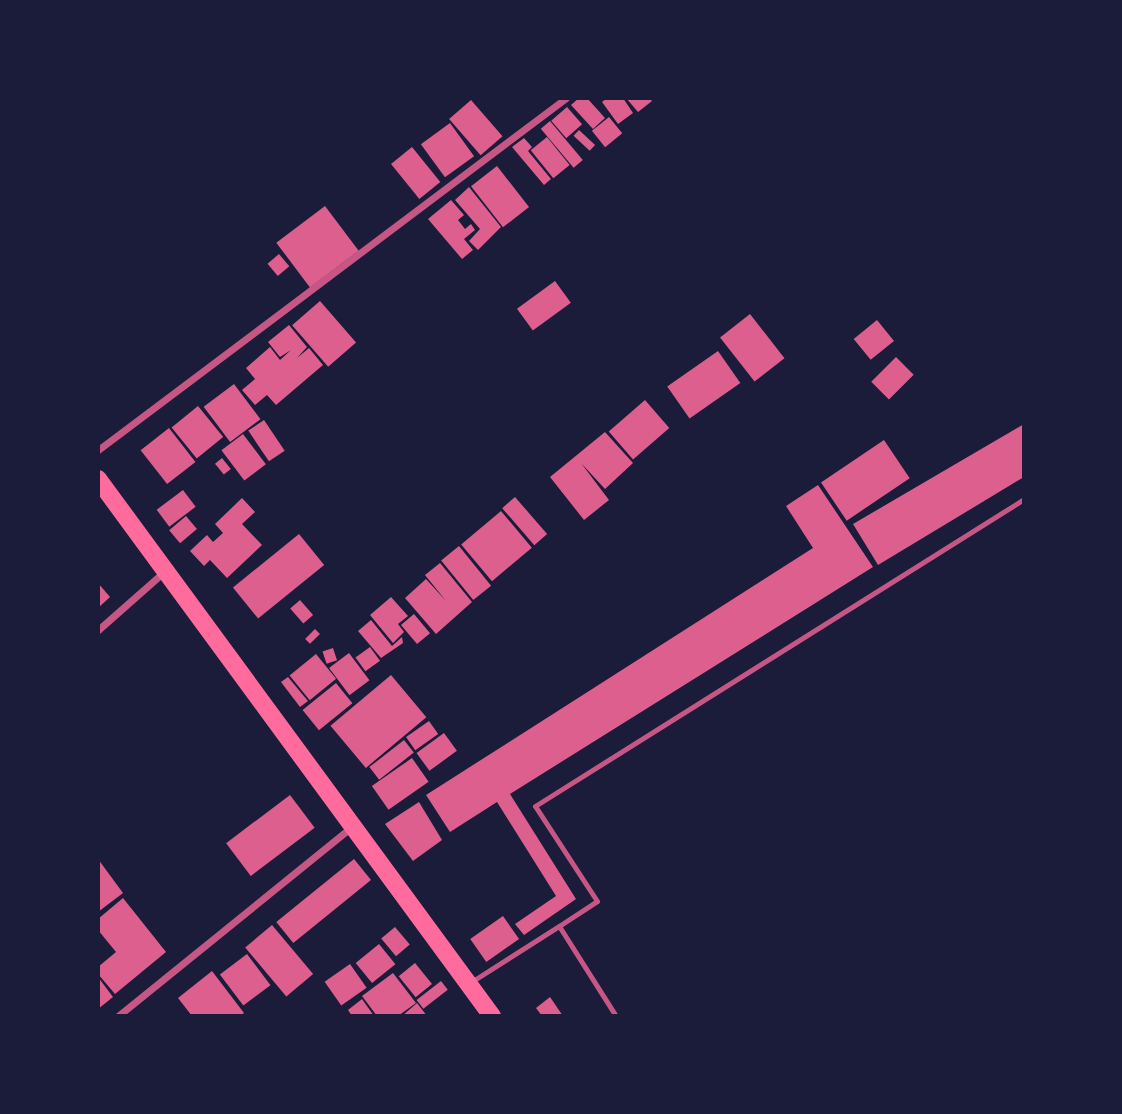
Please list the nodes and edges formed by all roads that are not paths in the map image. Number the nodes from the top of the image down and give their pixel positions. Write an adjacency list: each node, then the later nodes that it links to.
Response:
1 (566, 98): 2 (street)
2 (98, 450)
3 (98, 479): 5 (main road)
4 (1024, 499): 8 (lane)
5 (165, 571): 6 (street); 7 (main road)
6 (98, 630)
7 (352, 826): 9 (main road); 10 (street)
8 (559, 926): 9 (lane); 12 (lane)
9 (468, 984): 11 (main road)
10 (118, 1016)
11 (492, 1016)
12 (616, 1016)

